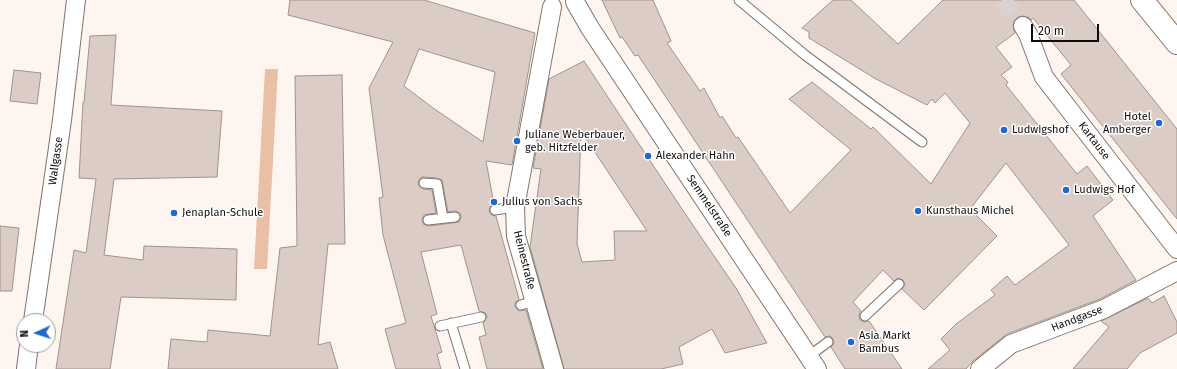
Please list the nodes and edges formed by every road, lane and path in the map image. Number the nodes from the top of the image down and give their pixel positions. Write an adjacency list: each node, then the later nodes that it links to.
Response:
1 (76, 0): 18 (street, Wallgasse)
2 (739, 0): 8 (lane)
3 (1142, 0): 7 (street)
4 (576, 1): 5 (street); 25 (street, Semmelstraße)
5 (546, 4): 10 (street, Heinestraße)
6 (1023, 26): 15 (street, Kartause)
7 (1177, 43)
8 (922, 142)
9 (424, 183): 13 (lane)
10 (515, 207): 11 (lane); 28 (street, Heinestraße)
11 (495, 210)
12 (455, 217): 13 (lane)
13 (443, 218): 14 (lane)
14 (428, 220)
15 (1177, 249)
16 (1177, 271): 29 (street, Handgasse)
17 (898, 284): 19 (lane)
18 (34, 313)
19 (866, 316)
20 (481, 317): 21 (lane)
21 (451, 323): 22 (lane); 27 (lane)
22 (440, 326)
23 (828, 342): 25 (lane)
24 (28, 353): 26 (street)
25 (813, 362)
26 (26, 369)
27 (465, 369)
28 (554, 369)
29 (980, 369)

